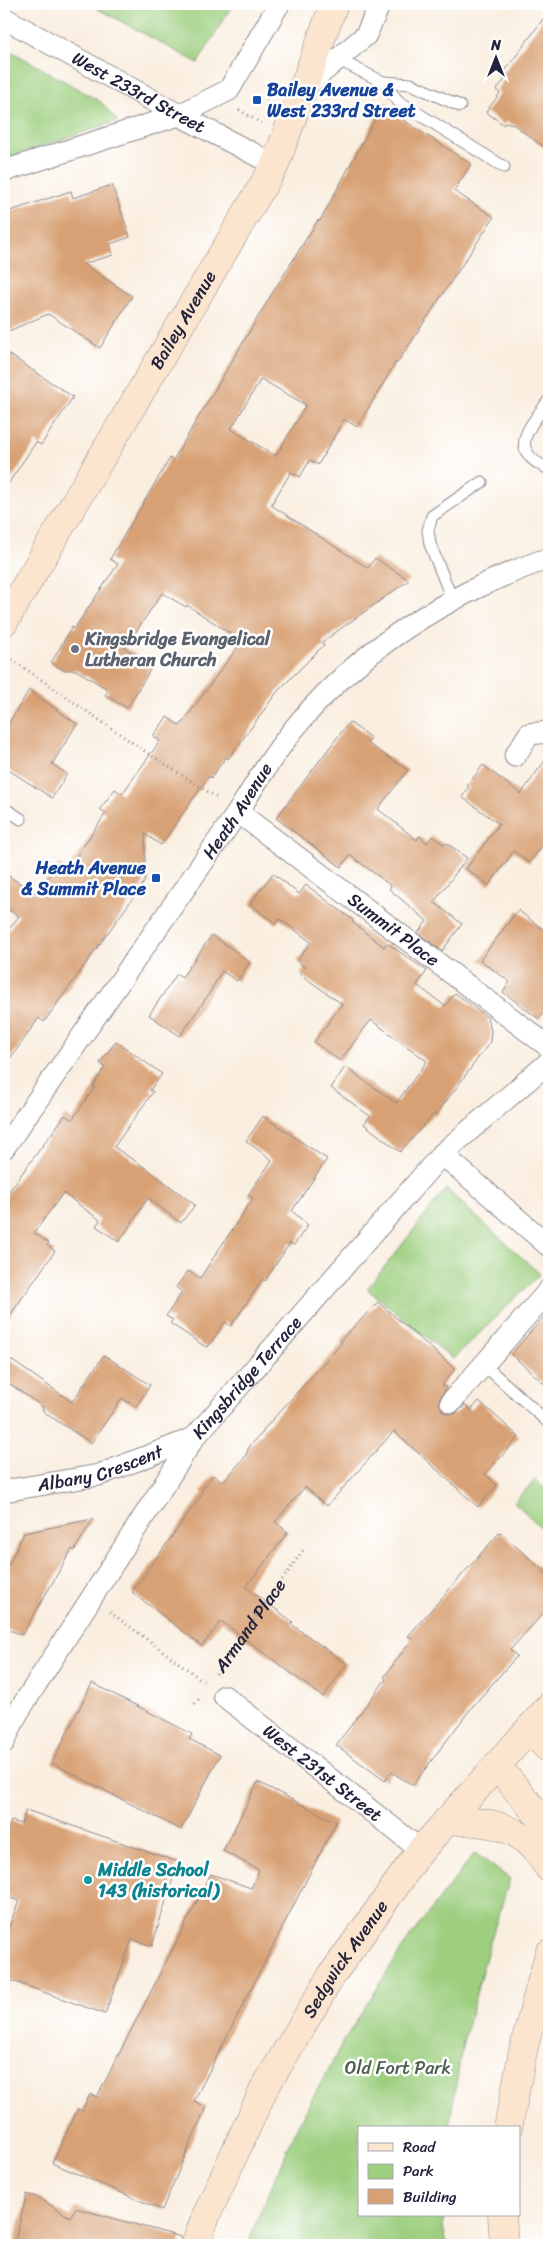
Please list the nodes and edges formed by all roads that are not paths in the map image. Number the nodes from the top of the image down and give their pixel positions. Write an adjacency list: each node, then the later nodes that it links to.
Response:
1 (279, 4): 8 (street)
2 (334, 4): 5 (street, Bailey Avenue)
3 (380, 4): 5 (street)
4 (4, 18): 8 (street, West 233rd Street)
5 (328, 55): 6 (lane); 9 (street, Bailey Avenue)
6 (383, 82): 7 (lane); 10 (lane)
7 (460, 106)
8 (179, 115): 9 (street, West 233rd Street); 11 (street)
9 (276, 165): 17 (street, Bailey Avenue)
10 (504, 167)
11 (4, 171)
12 (549, 400): 13 (lane)
13 (549, 468)
14 (482, 482): 16 (lane)
15 (549, 558): 16 (street, Heath Avenue)
16 (452, 599): 21 (street, Heath Avenue)
17 (4, 622)
18 (549, 732): 19 (street)
19 (514, 756)
20 (4, 808): 22 (lane)
21 (238, 812): 23 (street, Summit Place); 25 (street, Heath Avenue)
22 (21, 819)
23 (549, 1047)
24 (549, 1062): 26 (street, Kingsbridge Terrace)
25 (4, 1148)
26 (442, 1154): 27 (street); 32 (street, Kingsbridge Terrace)
27 (549, 1246)
28 (549, 1290): 29 (street)
29 (484, 1365): 30 (street); 31 (lane)
30 (451, 1402)
31 (549, 1423)
32 (194, 1438): 33 (street, Albany Crescent); 37 (street, Kingsbridge Terrace)
33 (4, 1491)
34 (216, 1691): 42 (street, West 231st Street)
35 (549, 1707): 36 (street, Sedgwick Avenue)
36 (530, 1729): 38 (street); 39 (street, Sedgwick Avenue)
37 (4, 1742)
38 (549, 1749)
39 (497, 1766): 40 (street, Sedgwick Avenue); 41 (street)
40 (447, 1820): 42 (street, Sedgwick Avenue); 43 (street)
41 (549, 1828)
42 (421, 1850): 47 (street, Sedgwick Avenue)
43 (549, 1868)
44 (549, 1953): 45 (street)
45 (508, 2126)
46 (502, 2216): 48 (street)
47 (195, 2245)
48 (504, 2245)

